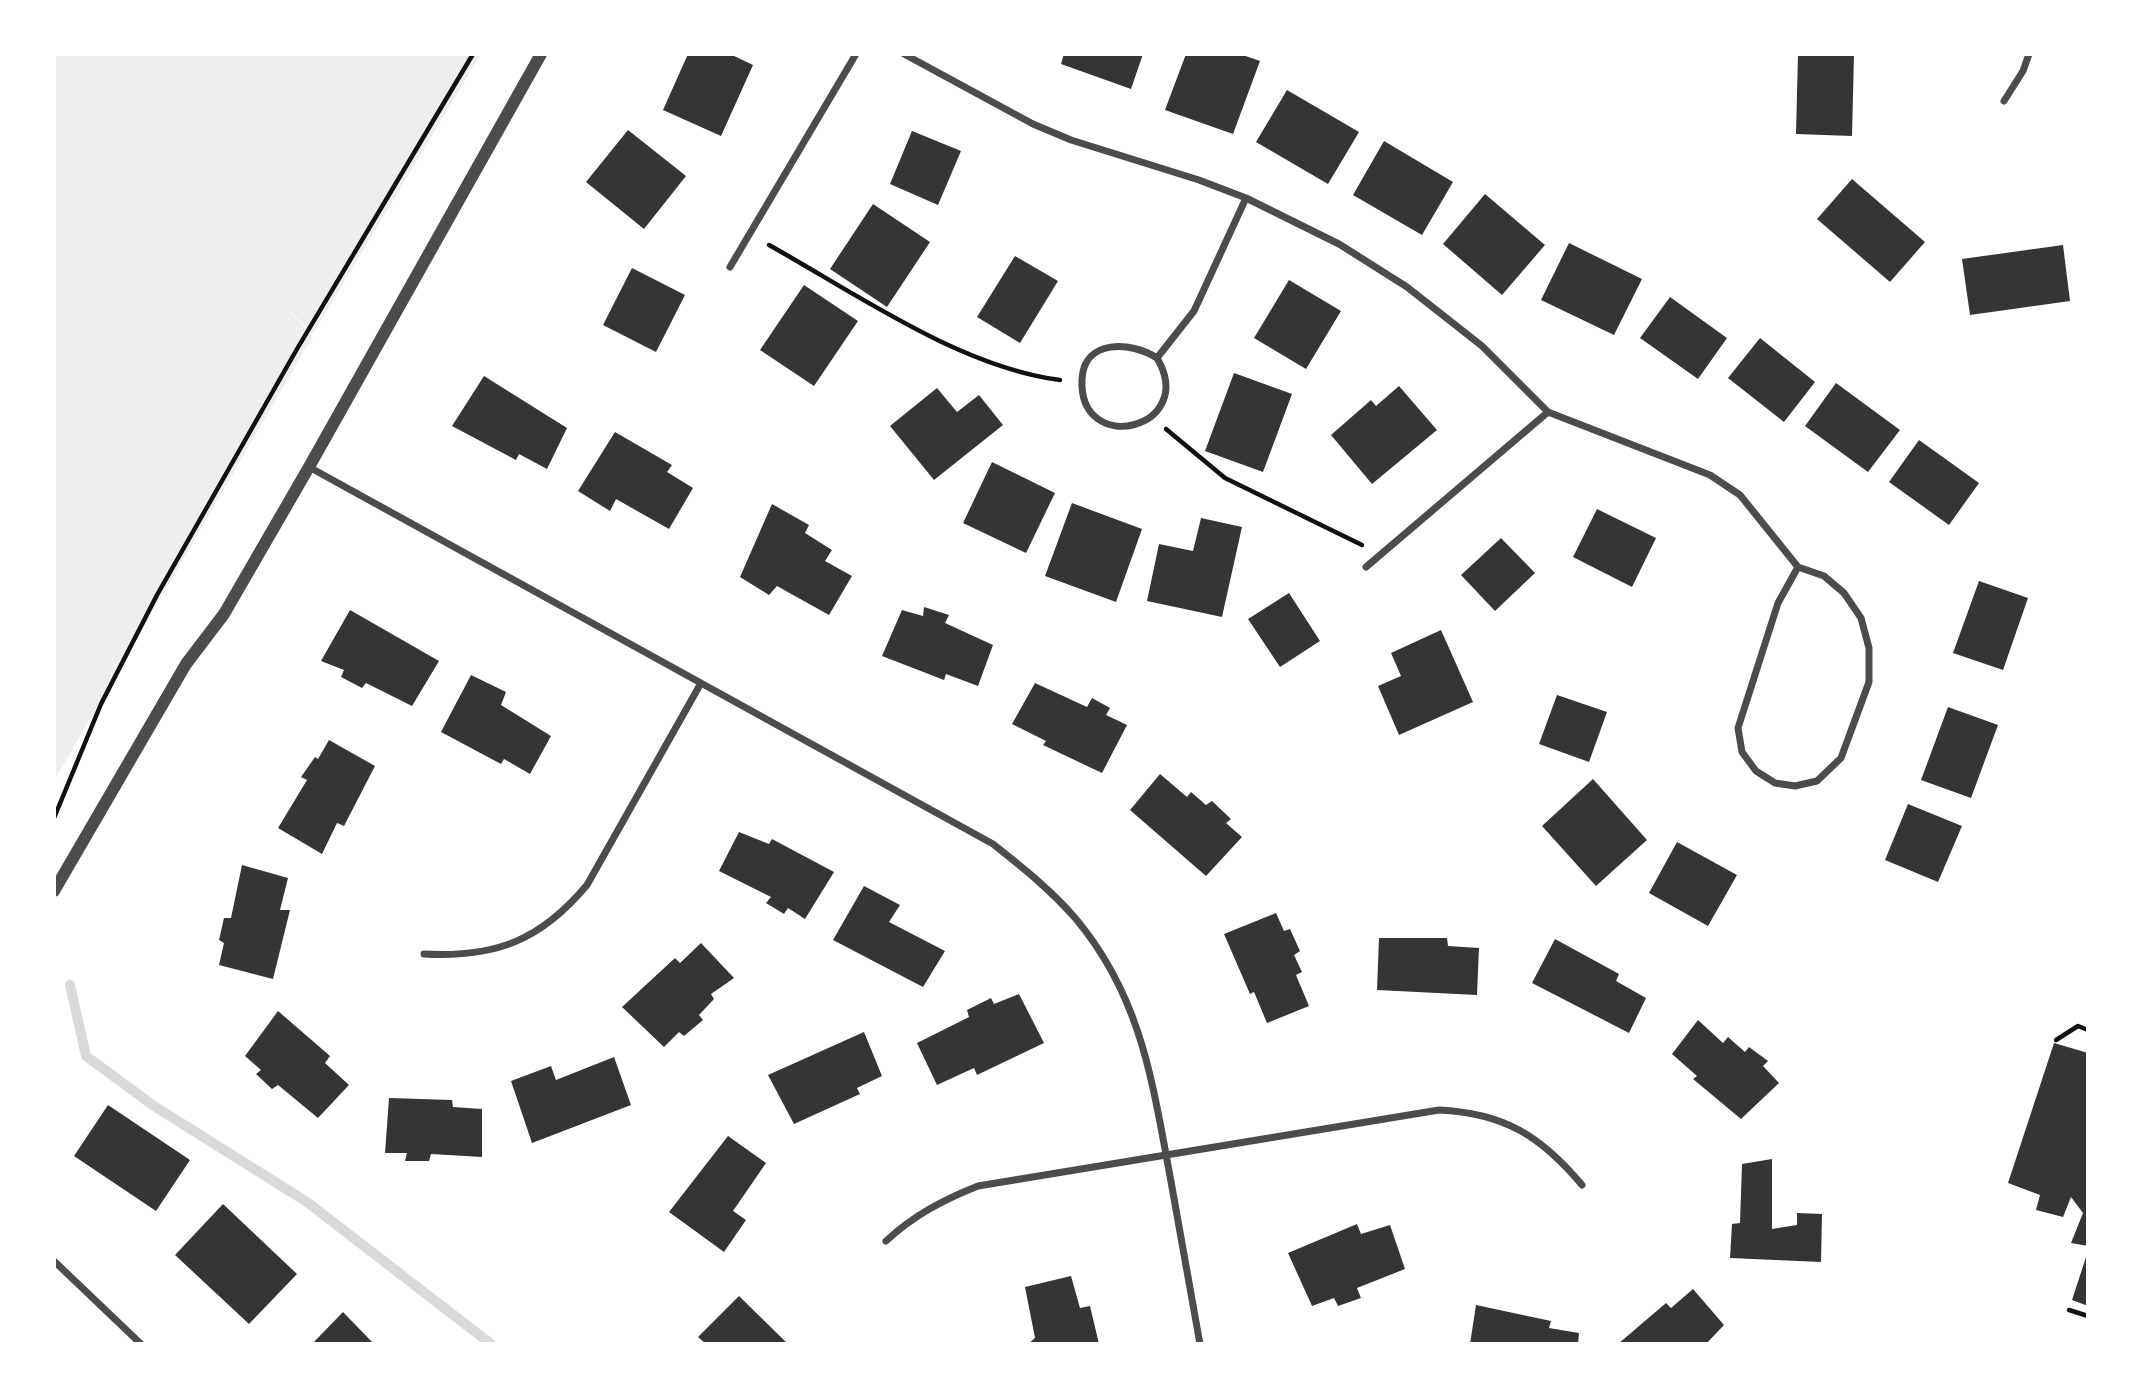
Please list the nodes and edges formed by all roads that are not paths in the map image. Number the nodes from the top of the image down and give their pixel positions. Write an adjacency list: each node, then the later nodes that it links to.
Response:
1 (541, 54): 10 (street)
2 (856, 54): 7 (street)
3 (904, 54): 6 (street)
4 (2029, 54): 5 (street)
5 (2004, 101)
6 (1246, 198): 8 (street); 9 (street)
7 (730, 267)
8 (1157, 358): 8 (street)
9 (1548, 412): 11 (street); 12 (street)
10 (309, 467): 13 (street); 14 (street)
11 (1798, 566): 11 (street)
12 (1366, 568)
13 (701, 683): 15 (street); 16 (street)
14 (54, 891)
15 (425, 954)
16 (1166, 1153): 17 (street); 18 (street); 21 (street)
17 (1581, 1185)
18 (886, 1241)
19 (54, 1261): 20 (street)
20 (141, 1344)
21 (1200, 1344)

